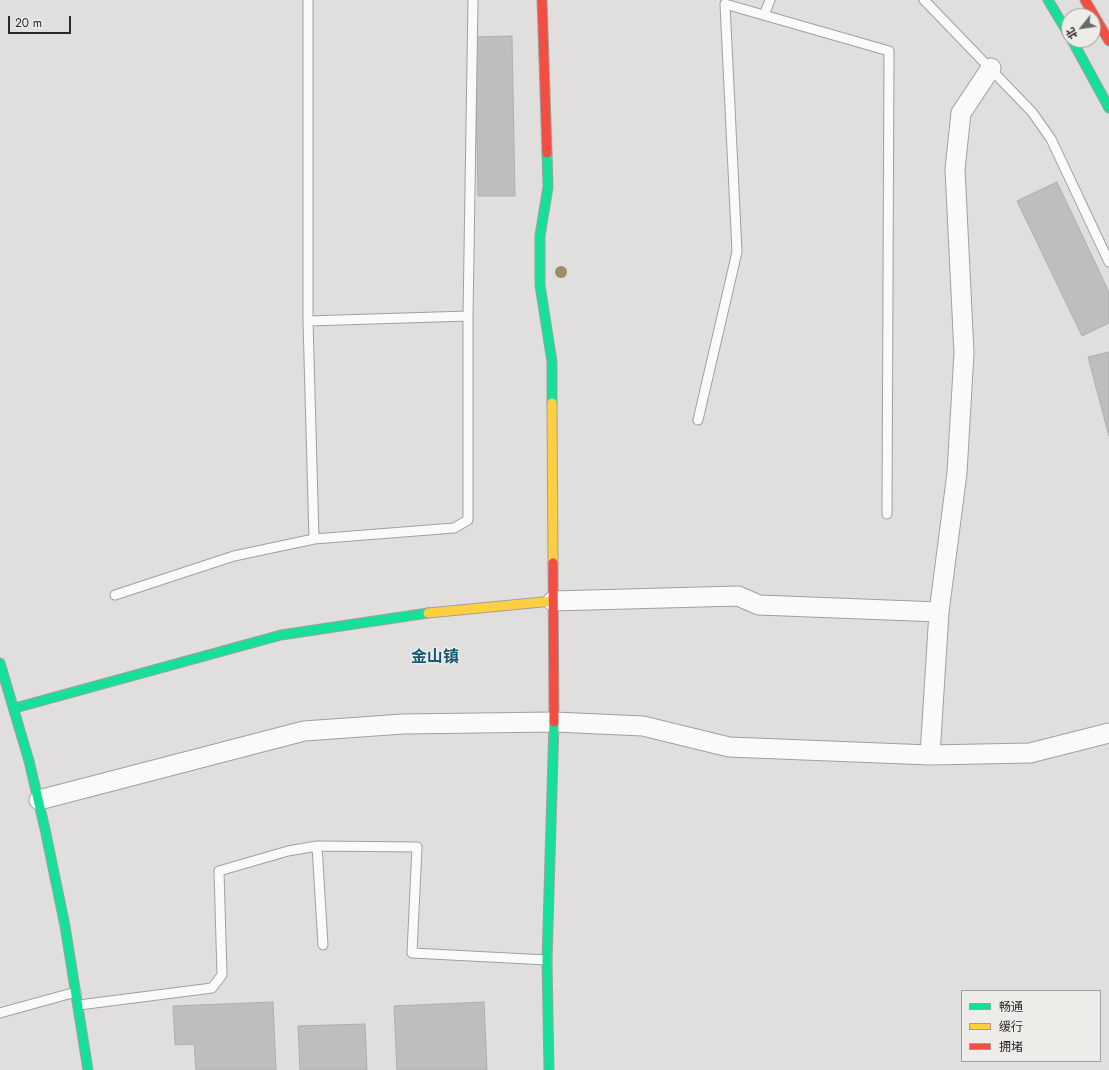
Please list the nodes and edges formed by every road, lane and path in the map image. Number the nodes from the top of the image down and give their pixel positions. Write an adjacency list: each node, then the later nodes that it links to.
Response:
1 (308, 0): 16 (lane)
2 (473, 0): 15 (lane)
3 (542, 0): 21 (street)
4 (770, 0): 8 (lane)
5 (924, 0): 12 (lane)
6 (1048, 0): 9 (street)
7 (1085, 0): 10 (street)
8 (764, 15): 17 (lane); 18 (lane)
9 (1061, 22)
10 (1109, 41)
11 (1076, 48): 13 (street)
12 (990, 68): 14 (lane); 22 (street)
13 (1109, 108)
14 (1109, 262)
15 (468, 316): 16 (lane); 19 (lane)
16 (308, 321): 19 (lane)
17 (698, 420)
18 (887, 514)
19 (314, 539): 20 (lane)
20 (115, 595)
21 (553, 601): 22 (street); 24 (street); 25 (street)
22 (939, 612): 27 (street)
23 (0, 663): 24 (street)
24 (15, 708): 28 (street)
25 (554, 722): 27 (street); 28 (street); 31 (street)
26 (1109, 733): 27 (street)
27 (930, 755)
28 (39, 800): 32 (street)
29 (317, 846): 30 (lane); 31 (lane); 33 (lane)
30 (323, 945)
31 (547, 960): 36 (street)
32 (76, 992): 33 (street); 34 (lane)
33 (79, 1005): 35 (street)
34 (0, 1013)
35 (88, 1070)
36 (549, 1070)

